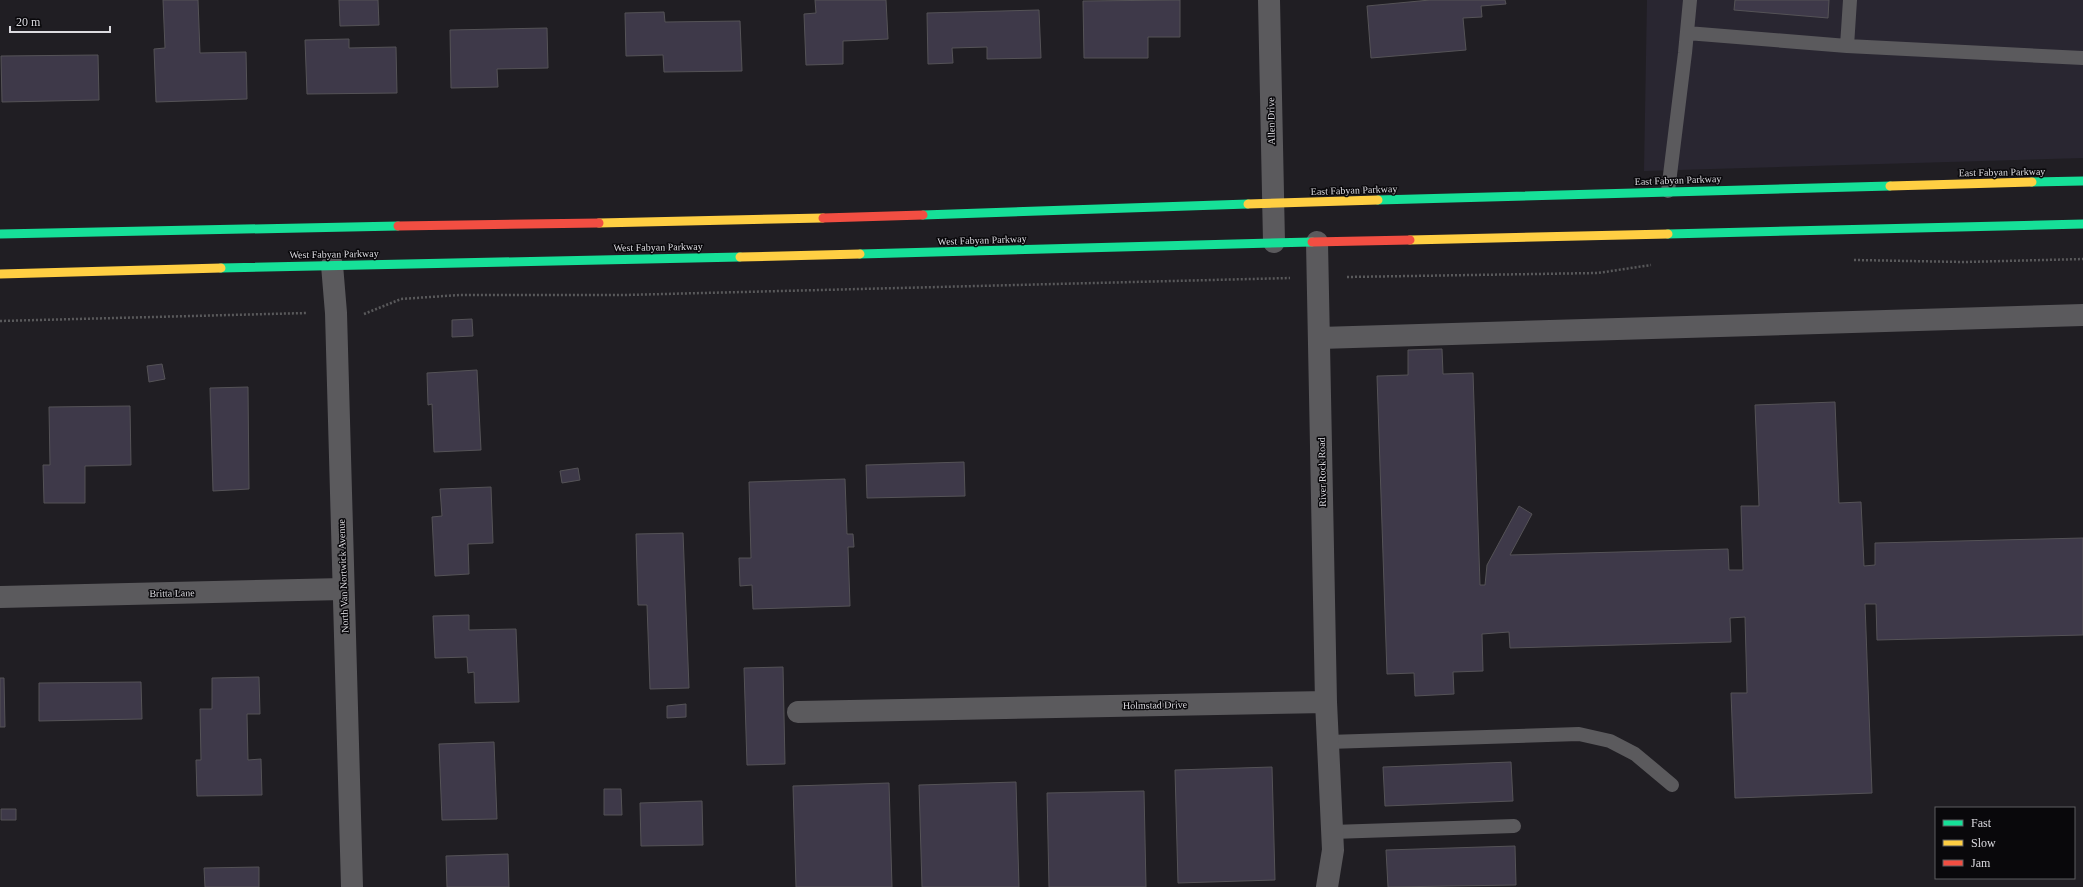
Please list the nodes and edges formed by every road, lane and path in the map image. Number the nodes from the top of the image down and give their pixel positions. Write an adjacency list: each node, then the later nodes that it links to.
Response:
1 (1269, 0): 9 (street, Allen Drive)
2 (1690, 0): 4 (lane)
3 (1850, 0): 5 (lane)
4 (1687, 33): 5 (lane); 8 (lane)
5 (1847, 46): 6 (lane)
6 (2083, 58)
7 (2083, 181): 8 (main road, East Fabyan Parkway)
8 (1668, 191): 9 (main road, East Fabyan Parkway)
9 (1273, 203): 11 (main road); 12 (street, Allen Drive)
10 (2083, 224): 13 (main road)
11 (0, 234)
12 (1274, 242): 13 (main road, West Fabyan Parkway); 16 (main road, West Fabyan Parkway)
13 (1317, 242): 19 (street, River Rock Road)
14 (2083, 259): 15 (path)
15 (1852, 260)
16 (332, 264): 18 (main road, West Fabyan Parkway); 20 (street, North Van Nortwick Avenue)
17 (1657, 264): 19 (path)
18 (0, 274)
19 (1318, 278): 20 (path); 23 (street, River Rock Road)
20 (336, 313): 22 (path); 24 (street, North Van Nortwick Avenue)
21 (2083, 314): 23 (street)
22 (0, 321)
23 (1320, 338): 26 (street, River Rock Road)
24 (344, 589): 25 (street, Britta Lane); 32 (street, North Van Nortwick Avenue)
25 (0, 597)
26 (1326, 702): 27 (street, Holmstad Drive); 28 (street)
27 (798, 712)
28 (1328, 742): 29 (lane); 31 (street)
29 (1672, 785)
30 (1514, 826): 31 (lane)
31 (1332, 832): 33 (street)
32 (352, 887)
33 (1327, 887)

